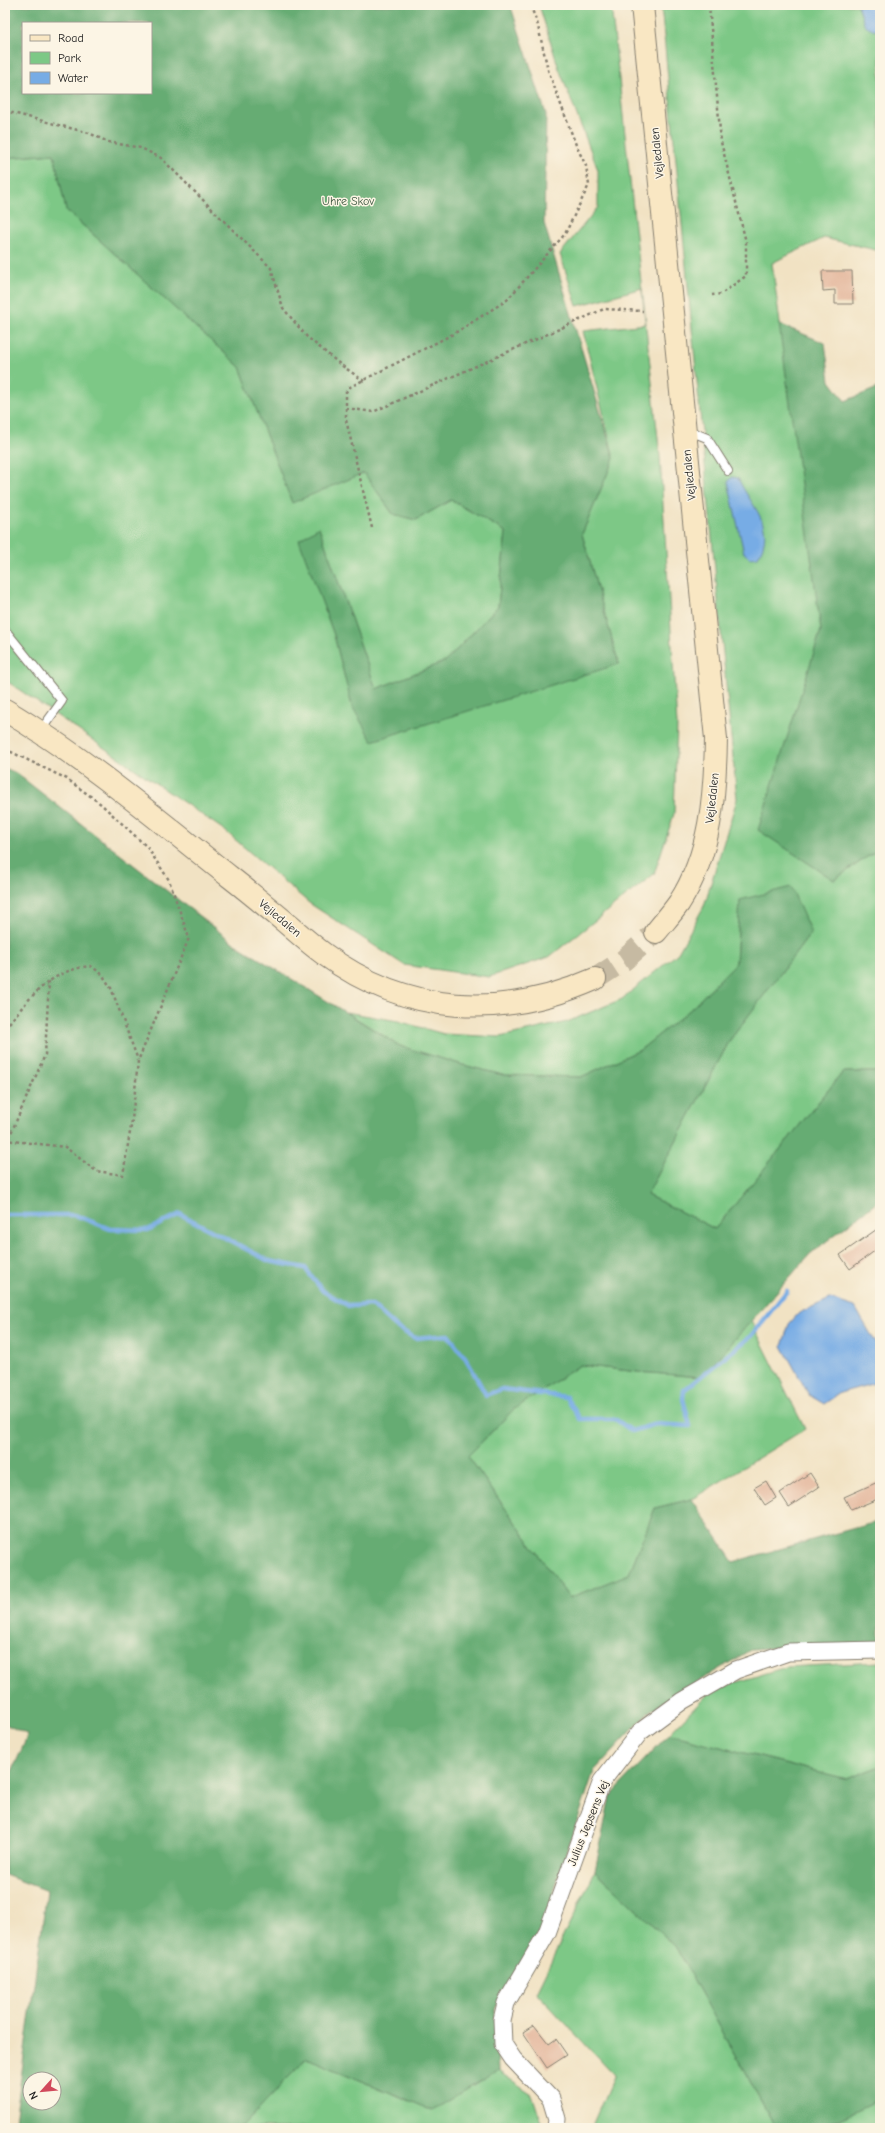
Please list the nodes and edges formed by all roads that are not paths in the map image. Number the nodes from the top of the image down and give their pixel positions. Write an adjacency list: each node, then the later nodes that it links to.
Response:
1 (642, 5): 2 (street, Vejledalen)
2 (685, 429): 3 (lane); 7 (street, Vejledalen)
3 (728, 471)
4 (5, 630): 6 (lane)
5 (5, 710): 6 (street, Vejledalen)
6 (40, 731): 8 (street, Vejledalen)
7 (656, 932)
8 (595, 979)
9 (880, 1650): 10 (street, Julius Jepsens Vej)
10 (556, 2128)

